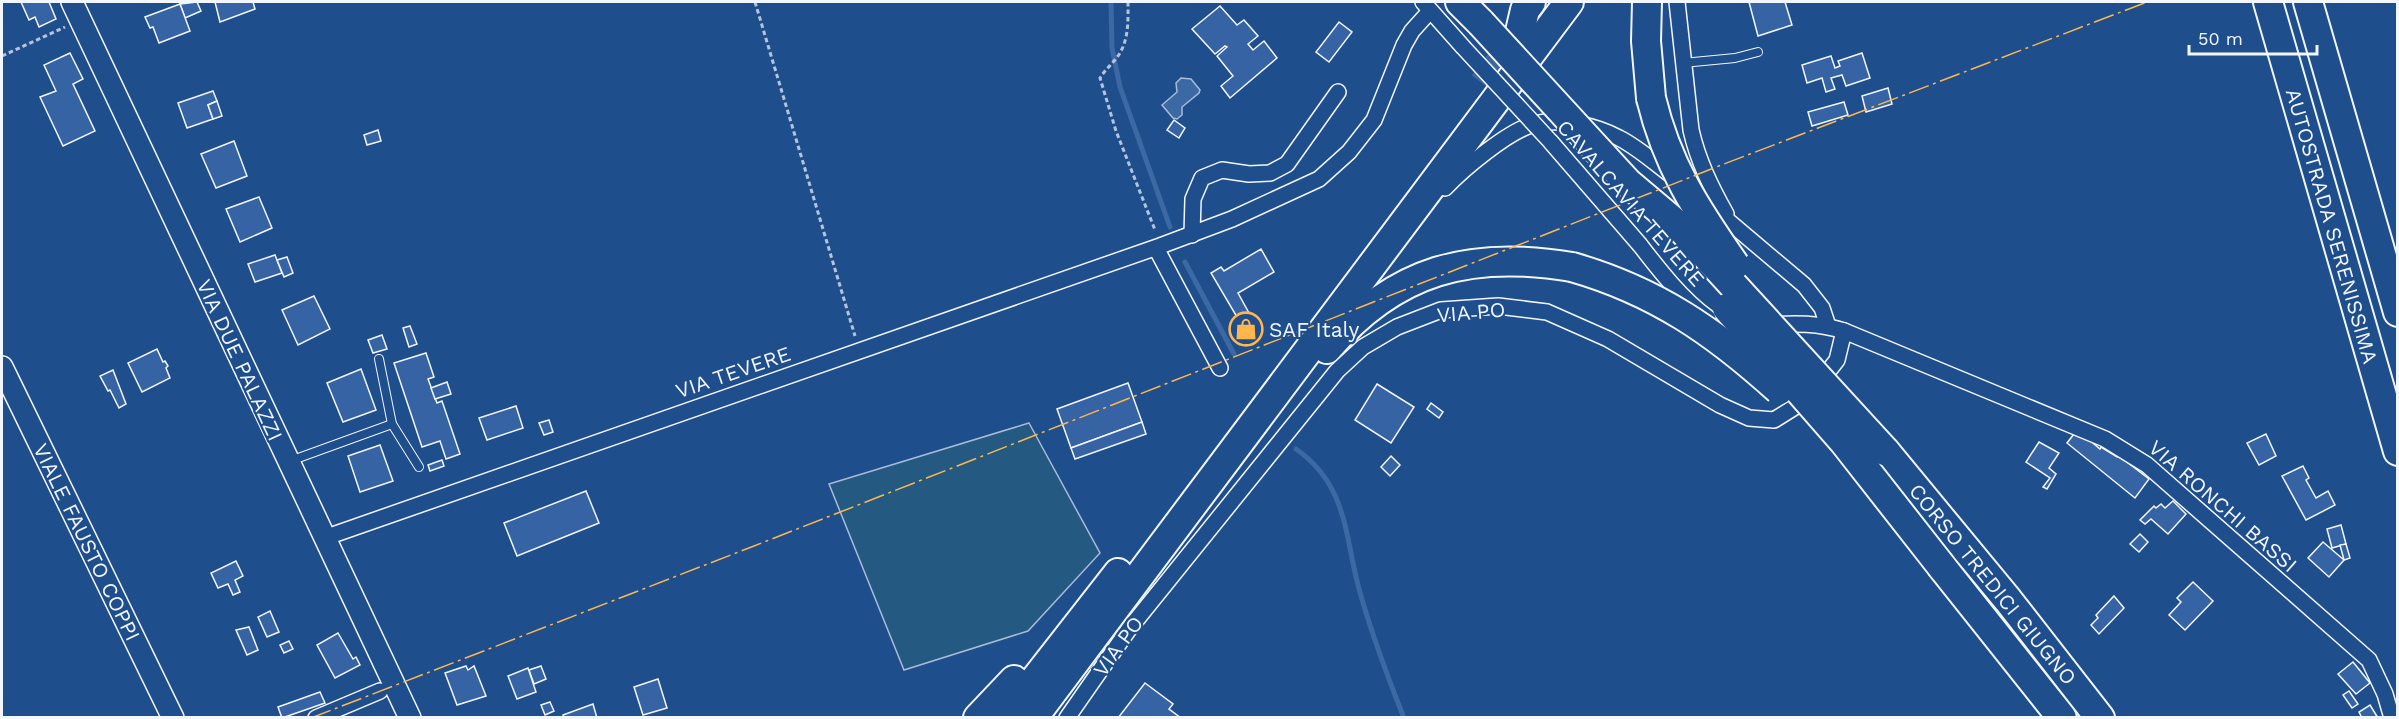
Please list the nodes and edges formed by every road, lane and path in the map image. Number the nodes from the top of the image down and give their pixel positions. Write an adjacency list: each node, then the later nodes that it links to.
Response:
1 (755, 2): 28 (path)
2 (1128, 2): 24 (path)
3 (1460, 2): 20 (highway, bridge)
4 (1531, 2): 5 (highway)
5 (1545, 2)
6 (1569, 2): 23 (highway, VIA PO)
7 (1647, 2): 33 (highway, bridge)
8 (1677, 2): 16 (street)
9 (2252, 2): 19 (highway)
10 (2268, 2): 19 (highway, AUTOSTRADA SERENISSIMA)
11 (2308, 2): 25 (highway, AUTOSTRADA SERENISSIMA)
12 (1426, 6): 22 (street, VIA TEVERE); 26 (street, CAVALCAVIA TEVERE, bridge)
13 (76, 11): 15 (path); 35 (street, VIA DUE PALAZZI)
14 (1758, 52): 16 (lane)
15 (2, 56)
16 (1683, 63): 21 (street)
17 (1483, 84): 40 (highway)
18 (1338, 92): 22 (street)
19 (2296, 103): 34 (highway, AUTOSTRADA SERENISSIMA)
20 (1630, 185): 33 (highway, bridge); 39 (highway, bridge)
21 (1732, 225): 23 (street); 26 (street)
22 (1192, 235): 24 (street, VIA TEVERE)
23 (1389, 240): 37 (highway, VIA PO)
24 (1158, 247): 28 (street, VIA TEVERE); 31 (street)
25 (2397, 312)
26 (1828, 326): 27 (street, CAVALCAVIA TEVERE)
27 (1844, 331): 50 (street, VIA PO); 53 (street, VIA RONCHI BASSI)
28 (859, 350): 38 (street, VIA TEVERE)
29 (379, 359): 32 (lane)
30 (2, 367): 43 (street, VIALE FAUSTO COPPI)
31 (1220, 368)
32 (392, 424): 35 (lane); 36 (lane)
33 (1885, 451): 52 (highway, CORSO TREDICI GIUGNO)
34 (2397, 451)
35 (288, 461): 38 (street, VIA DUE PALAZZI)
36 (418, 467)
37 (1195, 500): 39 (highway, bridge); 41 (highway, VIA PO)
38 (324, 538): 45 (street, VIA DUE PALAZZI)
39 (1942, 567): 51 (highway, CORSO TREDICI GIUGNO)
40 (1117, 573): 46 (highway); 47 (highway)
41 (1083, 652): 48 (highway); 49 (highway)
42 (380, 691): 44 (street)
43 (173, 717)
44 (316, 717)
45 (410, 717)
46 (978, 717)
47 (1005, 717)
48 (1033, 717)
49 (1042, 717)
50 (1067, 717)
51 (2062, 717)
52 (2100, 717)
53 (2392, 717)

